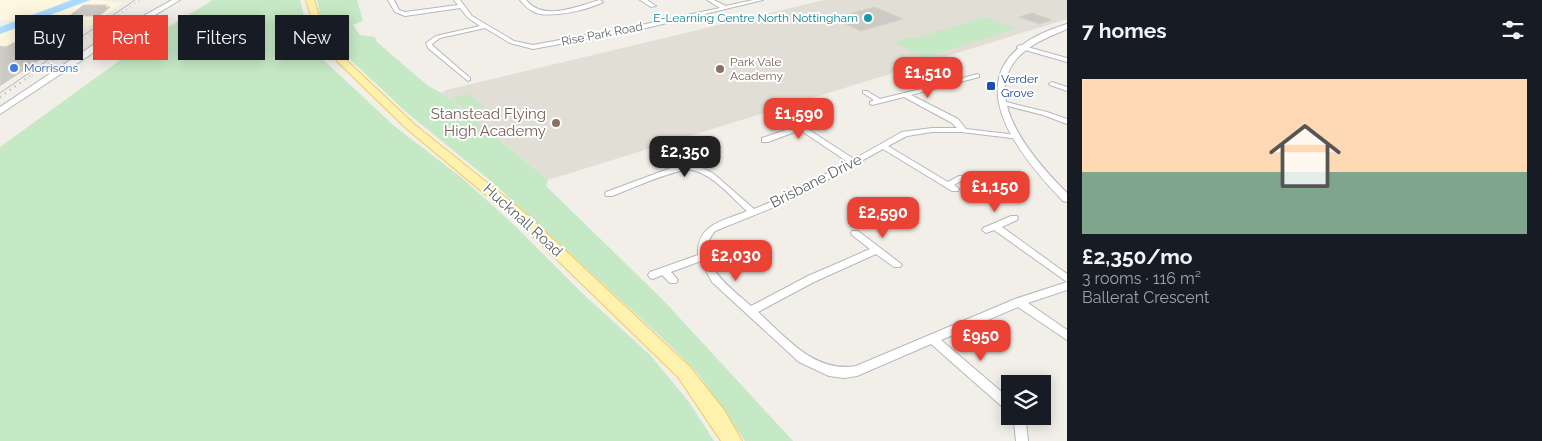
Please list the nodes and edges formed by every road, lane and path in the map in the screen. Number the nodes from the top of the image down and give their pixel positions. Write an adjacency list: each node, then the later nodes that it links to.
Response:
1 (177, 0): 23 (street)
2 (390, 0): 9 (street)
3 (523, 0): 8 (street)
4 (643, 0): 10 (street)
5 (710, 0): 11 (street)
6 (760, 0): 11 (street, Rise Park Road)
7 (313, 2): 52 (main road, Hucknall Road)
8 (600, 2)
9 (459, 3): 12 (street, Rise Park Road)
10 (653, 6)
11 (725, 8): 12 (street, Rise Park Road)
12 (486, 26): 17 (street)
13 (1067, 26): 14 (street)
14 (1020, 47): 15 (street); 22 (street)
15 (1067, 60)
16 (975, 78): 21 (street)
17 (468, 79)
18 (1052, 84): 19 (street)
19 (1066, 87)
20 (865, 92): 21 (street)
21 (904, 94): 27 (street)
22 (1002, 103): 25 (street); 28 (street)
23 (0, 111)
24 (802, 111): 26 (street)
25 (1067, 122)
26 (801, 128): 29 (street); 31 (street)
27 (964, 131): 28 (street, Brisbane Drive); 30 (street, Brisbane Drive)
28 (1017, 137): 34 (street)
29 (772, 139)
30 (883, 146): 31 (street, Brisbane Drive); 32 (street)
31 (854, 162): 35 (street, Brisbane Drive)
32 (962, 178)
33 (609, 194): 35 (street)
34 (1067, 199)
35 (753, 212): 39 (street, Brisbane Drive)
36 (1014, 218): 43 (street)
37 (855, 233): 38 (street)
38 (877, 250): 40 (street); 47 (street)
39 (703, 257): 41 (street); 47 (street)
40 (897, 265)
41 (664, 270): 42 (street); 44 (street)
42 (652, 275)
43 (1067, 278)
44 (673, 280)
45 (1067, 286): 46 (street)
46 (1019, 302): 48 (street); 49 (street)
47 (750, 311): 49 (street)
48 (1067, 336)
49 (932, 339): 50 (street)
50 (1001, 398)
51 (1020, 425): 53 (street)
52 (732, 441)
53 (1022, 441)

